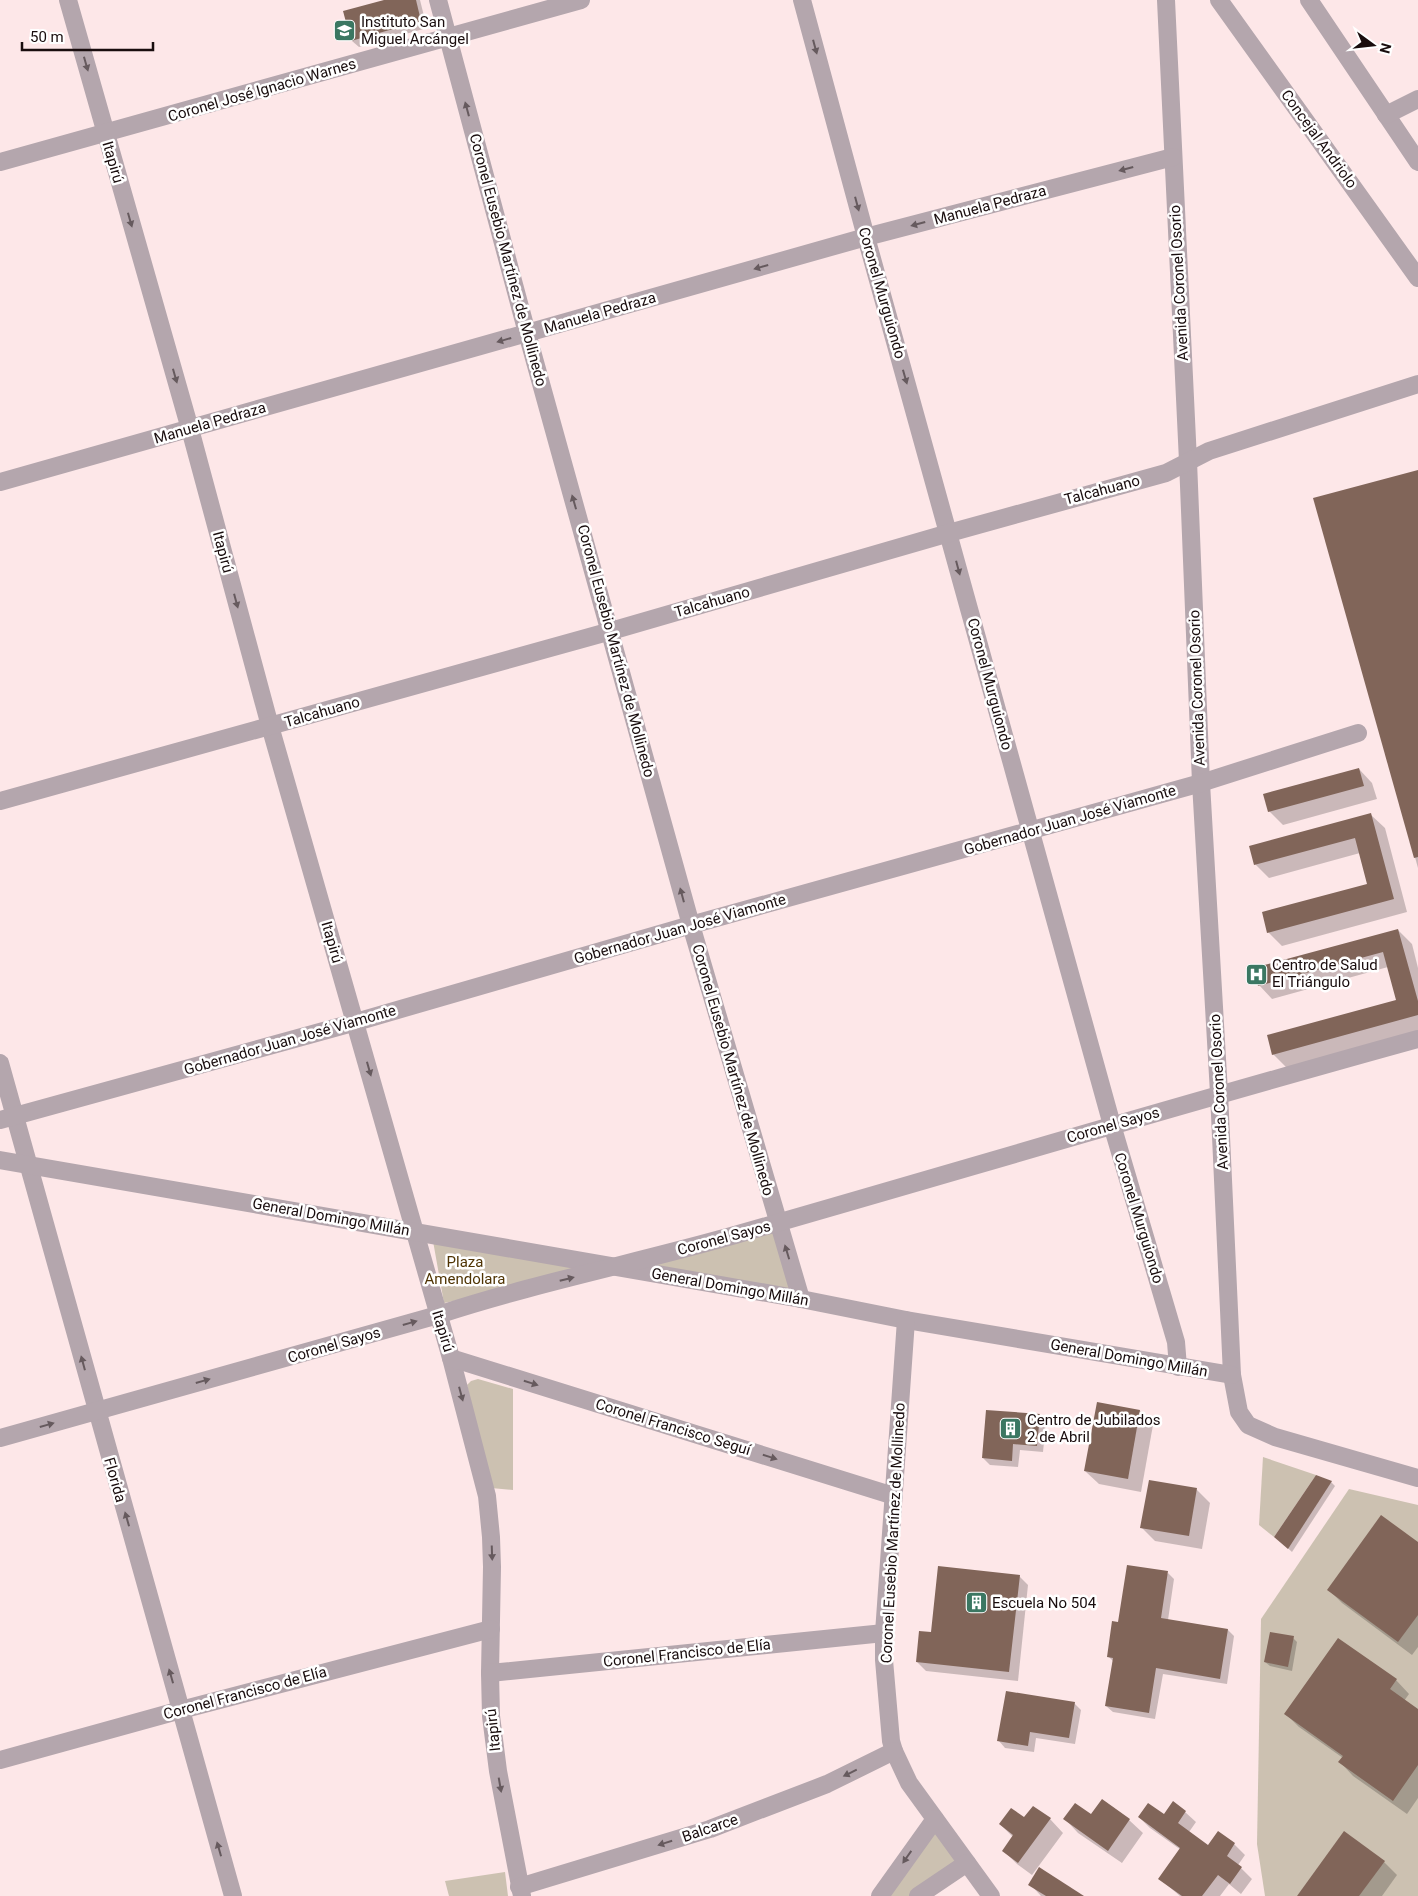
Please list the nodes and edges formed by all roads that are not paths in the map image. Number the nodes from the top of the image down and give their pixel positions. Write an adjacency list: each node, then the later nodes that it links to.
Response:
1 (68, 0): 11 (street, Itapirú, one-way to 11)
2 (438, 0): 8 (street, Coronel Eusebio Martínez de Mollinedo)
3 (581, 0): 8 (street, Coronel José Ignacio Warnes)
4 (802, 0): 15 (street, Coronel Murguiondo, one-way to 15)
5 (1166, 0): 12 (street, Avenida Coronel Osorio)
6 (1219, 0): 16 (street, Concejal Andriolo)
7 (1309, 0): 10 (street)
8 (448, 38): 11 (street, Coronel José Ignacio Warnes); 17 (street, Coronel Eusebio Martínez de Mollinedo, one-way to 8)
9 (1418, 98): 10 (street)
10 (1386, 115): 14 (street)
11 (105, 134): 13 (street, Coronel José Ignacio Warnes); 19 (street, Itapirú, one-way to 19)
12 (1173, 157): 15 (street, Manuela Pedraza, one-way to 15); 20 (street, Avenida Coronel Osorio)
13 (0, 162)
14 (1418, 162)
15 (866, 237): 17 (street, Manuela Pedraza, one-way to 17); 22 (street, Coronel Murguiondo, one-way to 22)
16 (1418, 278)
17 (527, 333): 19 (street, Manuela Pedraza, one-way to 19); 23 (street, Coronel Eusebio Martínez de Mollinedo, one-way to 17)
18 (1418, 384): 20 (street, Talcahuano)
19 (190, 429): 21 (street, Manuela Pedraza); 24 (street, Itapirú, one-way to 24)
20 (1188, 461): 22 (street, Talcahuano); 26 (street, Avenida Coronel Osorio)
21 (0, 482)
22 (948, 532): 23 (street, Talcahuano); 28 (street, Coronel Murguiondo, one-way to 28)
23 (611, 631): 24 (street, Talcahuano); 29 (street, Coronel Eusebio Martínez de Mollinedo, one-way to 23)
24 (270, 726): 27 (street, Talcahuano); 30 (street, Itapirú)
25 (1358, 733): 26 (street, Gobernador Juan José Viamonte)
26 (1201, 783): 28 (street, Gobernador Juan José Viamonte); 33 (street, Avenida Coronel Osorio)
27 (0, 801)
28 (1031, 831): 29 (street, Gobernador Juan José Viamonte); 35 (street, Coronel Murguiondo)
29 (691, 925): 30 (street, Gobernador Juan José Viamonte); 38 (street, Coronel Eusebio Martínez de Mollinedo)
30 (356, 1022): 34 (street, Gobernador Juan José Viamonte); 39 (street, Itapirú, one-way to 39)
31 (1418, 1039): 33 (street, Coronel Sayos)
32 (0, 1063): 34 (street, Florida)
33 (1219, 1094): 35 (street, Coronel Sayos); 46 (street, Avenida Coronel Osorio)
34 (8, 1118): 37 (street, Florida)
35 (1112, 1125): 38 (street, Coronel Sayos); 45 (street, Coronel Murguiondo)
36 (0, 1160): 37 (street, General Domingo Millán)
37 (30, 1165): 39 (street, General Domingo Millán); 47 (street, Florida, one-way to 37)
38 (778, 1223): 40 (street, Coronel Sayos); 41 (street, Coronel Eusebio Martínez de Mollinedo, one-way to 38)
39 (414, 1232): 40 (street, General Domingo Millán); 42 (street, Itapirú)
40 (616, 1267): 41 (street, General Domingo Millán); 42 (street, Coronel Sayos, one-way to 40)
41 (801, 1299): 43 (street, General Domingo Millán)
42 (438, 1315): 44 (street, Itapirú); 47 (street, Coronel Sayos, one-way to 42)
43 (906, 1320): 45 (street, General Domingo Millán); 50 (street, Coronel Eusebio Martínez de Mollinedo)
44 (451, 1358): 50 (street, Coronel Francisco Seguí, one-way to 50); 51 (street, Itapirú, one-way to 51)
45 (1178, 1367): 46 (street, General Domingo Millán)
46 (1232, 1375): 49 (street)
47 (96, 1412): 48 (street, Coronel Sayos, one-way to 47); 54 (street, Florida, one-way to 47)
48 (0, 1438)
49 (1418, 1478)
50 (894, 1496): 52 (street, Coronel Eusebio Martínez de Mollinedo)
51 (492, 1629): 53 (street, Itapirú); 54 (street, Coronel Francisco de Elía)
52 (884, 1633): 53 (street, Coronel Francisco de Elía); 55 (street, Coronel Eusebio Martínez de Mollinedo)
53 (490, 1673): 59 (street, Itapirú, one-way to 59)
54 (181, 1710): 56 (street, Coronel Francisco de Elía); 60 (street, Florida, one-way to 54)
55 (894, 1751): 57 (street, Coronel Eusebio Martínez de Mollinedo); 59 (street, Balcarce, one-way to 59)
56 (0, 1760)
57 (935, 1819): 58 (street, Coronel Eusebio Martínez de Mollinedo); 61 (street, one-way to 61)
58 (967, 1863): 62 (street); 63 (street, Coronel Eusebio Martínez de Mollinedo)
59 (521, 1892)
60 (232, 1896)
61 (880, 1896)
62 (918, 1896)
63 (991, 1896)

